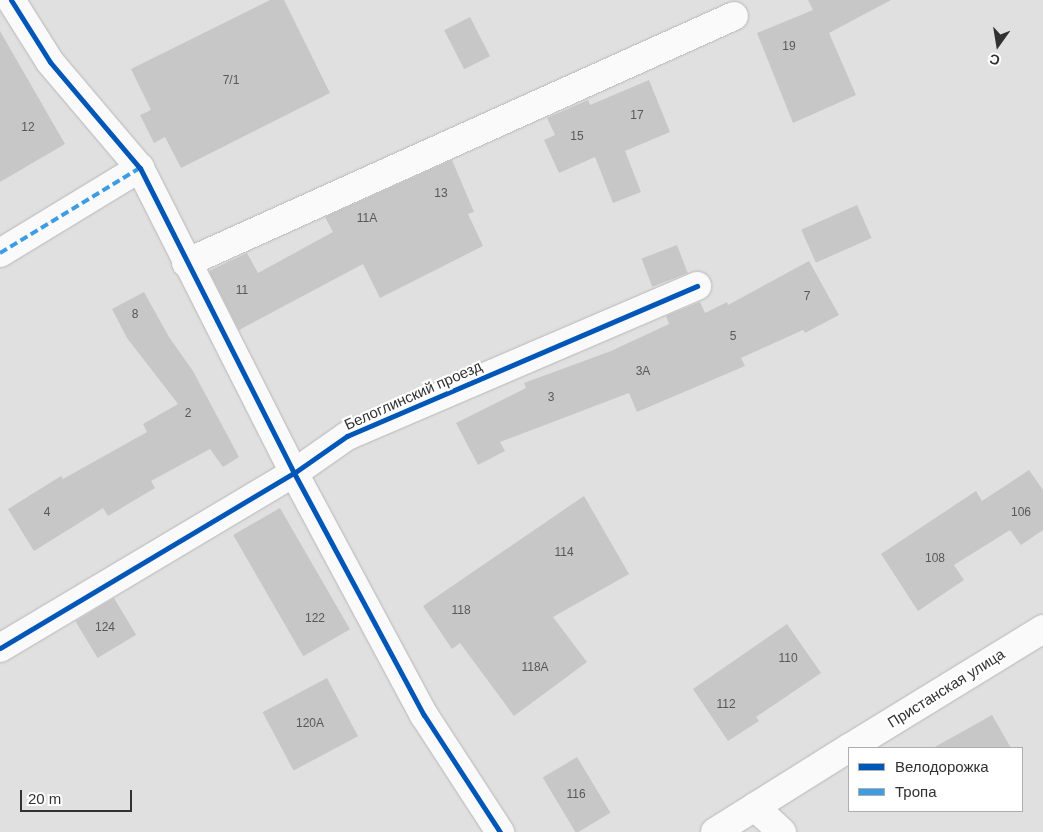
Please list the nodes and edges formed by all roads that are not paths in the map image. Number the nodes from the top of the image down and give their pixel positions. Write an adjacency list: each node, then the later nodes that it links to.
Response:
1 (11, 0): 3 (street)
2 (734, 16): 5 (street)
3 (140, 168): 4 (street); 5 (street)
4 (0, 253)
5 (186, 263): 7 (street)
6 (697, 286): 7 (street, Белоглинский проезд)
7 (294, 473): 9 (street, Белоглинский проезд); 13 (street)
8 (1043, 629): 10 (street, Пристанская улица)
9 (0, 648)
10 (851, 747)
11 (848, 749): 12 (street, Пристанская улица)
12 (755, 806): 14 (street, Пристанская улица); 15 (street)
13 (500, 832)
14 (715, 832)
15 (782, 832)

